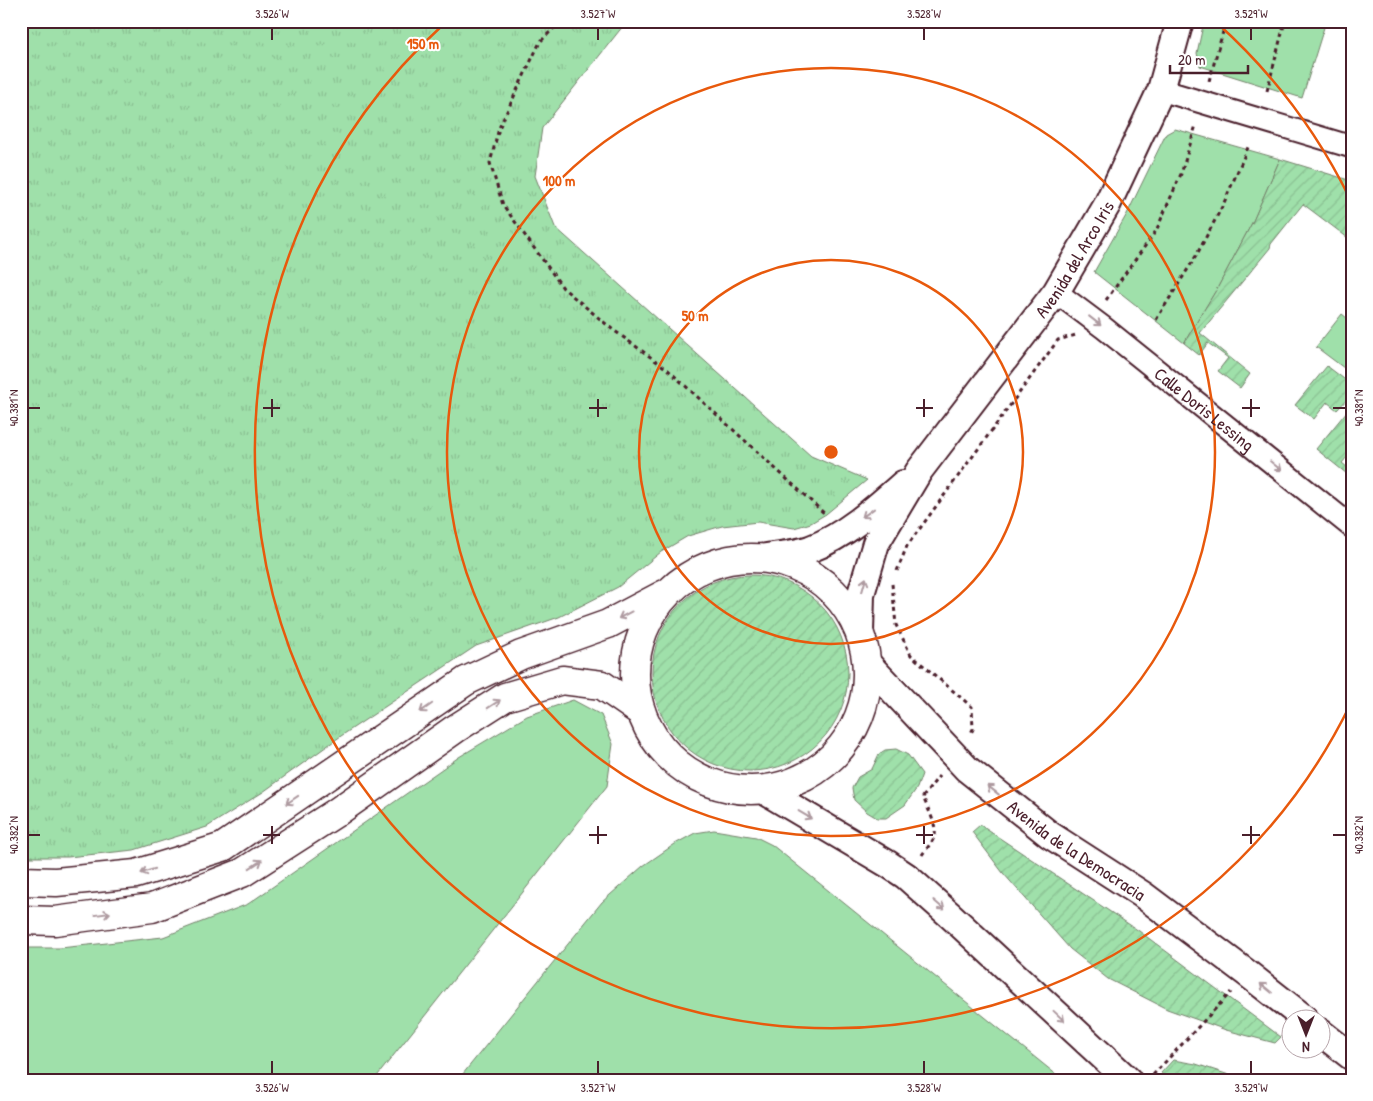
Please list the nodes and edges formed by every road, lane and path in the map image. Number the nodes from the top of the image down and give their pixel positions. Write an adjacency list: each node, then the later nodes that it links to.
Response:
1 (562, 21): 14 (path)
2 (1180, 21): 5 (street, Avenida del Arco Iris)
3 (1226, 21): 7 (path)
4 (1285, 21): 6 (path)
5 (1161, 90): 7 (street); 10 (street, Avenida del Arco Iris)
6 (1268, 91)
7 (1202, 103): 9 (street); 11 (path)
8 (1249, 145): 12 (path)
9 (1352, 147)
10 (1056, 292): 11 (street, Calle Doris Lessing); 13 (street, Avenida del Arco Iris)
11 (1092, 318): 15 (street, Calle Doris Lessing, one-way to 15); 17 (path)
12 (1156, 320)
13 (919, 471): 16 (street, Avenida del Arco Iris, one-way to 16); 20 (street, Avenida del Arco Iris, one-way to 13)
14 (828, 516)
15 (1352, 527)
16 (760, 558): 19 (main road); 20 (main road)
17 (896, 574)
18 (892, 583): 23 (path)
19 (668, 593): 22 (main road); 26 (main road, one-way to 26)
20 (860, 633): 21 (main road)
21 (868, 664): 23 (street, Avenida de la Democracia); 24 (main road)
22 (641, 712): 24 (main road); 27 (main road, one-way to 22)
23 (954, 756): 25 (path); 28 (street, Avenida de la Democracia, one-way to 23)
24 (763, 790): 25 (street, one-way to 25)
25 (906, 876): 32 (street, one-way to 32)
26 (21, 881)
27 (21, 920)
28 (1248, 974): 29 (street, Avenida de la Democracia, one-way to 28); 33 (path)
29 (1291, 1008)
30 (1330, 1040): 31 (street)
31 (1352, 1058)
32 (1128, 1080)
33 (1148, 1080)

